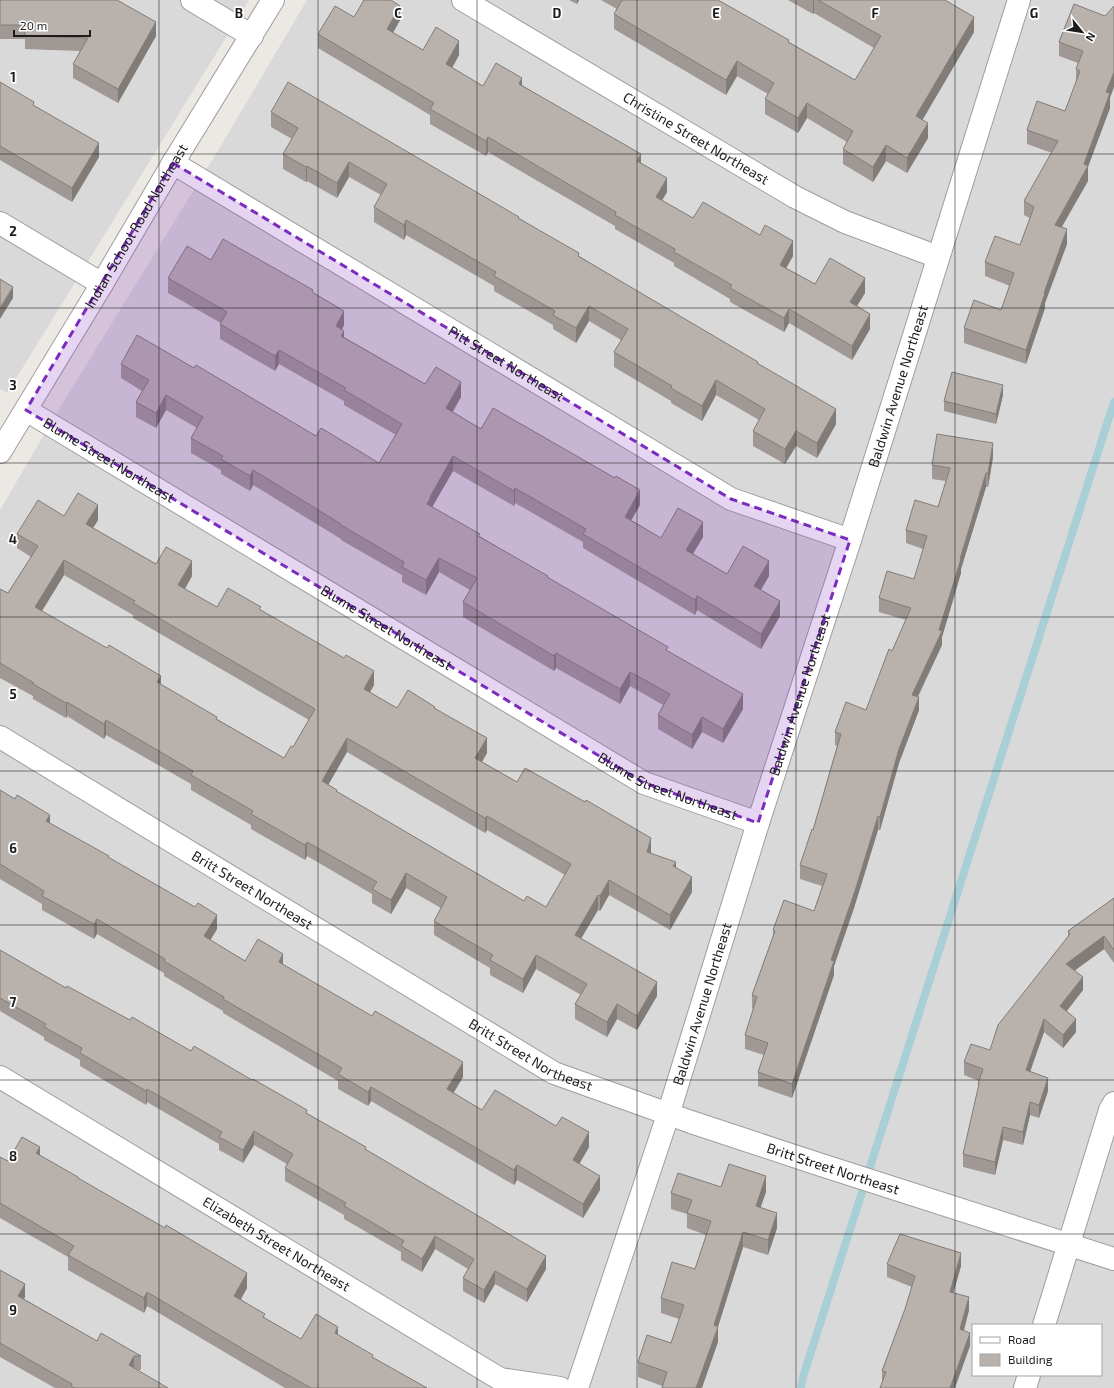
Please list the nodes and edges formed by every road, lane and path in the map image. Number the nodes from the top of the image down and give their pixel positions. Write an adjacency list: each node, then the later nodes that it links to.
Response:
1 (192, 0): 5 (street)
2 (273, 0): 5 (street, Indian School Road Northeast)
3 (463, 0): 8 (street, Christine Street Northeast)
4 (1019, 0): 8 (street, Baldwin Avenue Northeast)
5 (252, 36): 6 (street, Indian School Road Northeast)
6 (173, 163): 9 (street, Indian School Road Northeast); 12 (street, Pitt Street Northeast)
7 (0, 223): 9 (street)
8 (938, 257): 12 (street, Baldwin Avenue Northeast)
9 (102, 284): 10 (street, Indian School Road Northeast)
10 (26, 410): 11 (street, Indian School Road Northeast); 14 (street, Blume Street Northeast)
11 (0, 452)
12 (850, 540): 14 (street, Baldwin Avenue Northeast)
13 (0, 737): 17 (street, Britt Street Northeast)
14 (758, 823): 17 (street, Baldwin Avenue Northeast)
15 (0, 1077): 22 (street, Elizabeth Street Northeast)
16 (1114, 1103): 18 (street)
17 (668, 1115): 18 (street, Britt Street Northeast); 23 (street, Baldwin Avenue Northeast)
18 (1068, 1244): 19 (street, Britt Street Northeast); 20 (street)
19 (1114, 1259)
20 (1044, 1324)
21 (1029, 1376): 24 (street)
22 (560, 1388)
23 (577, 1388)
24 (1025, 1388)

